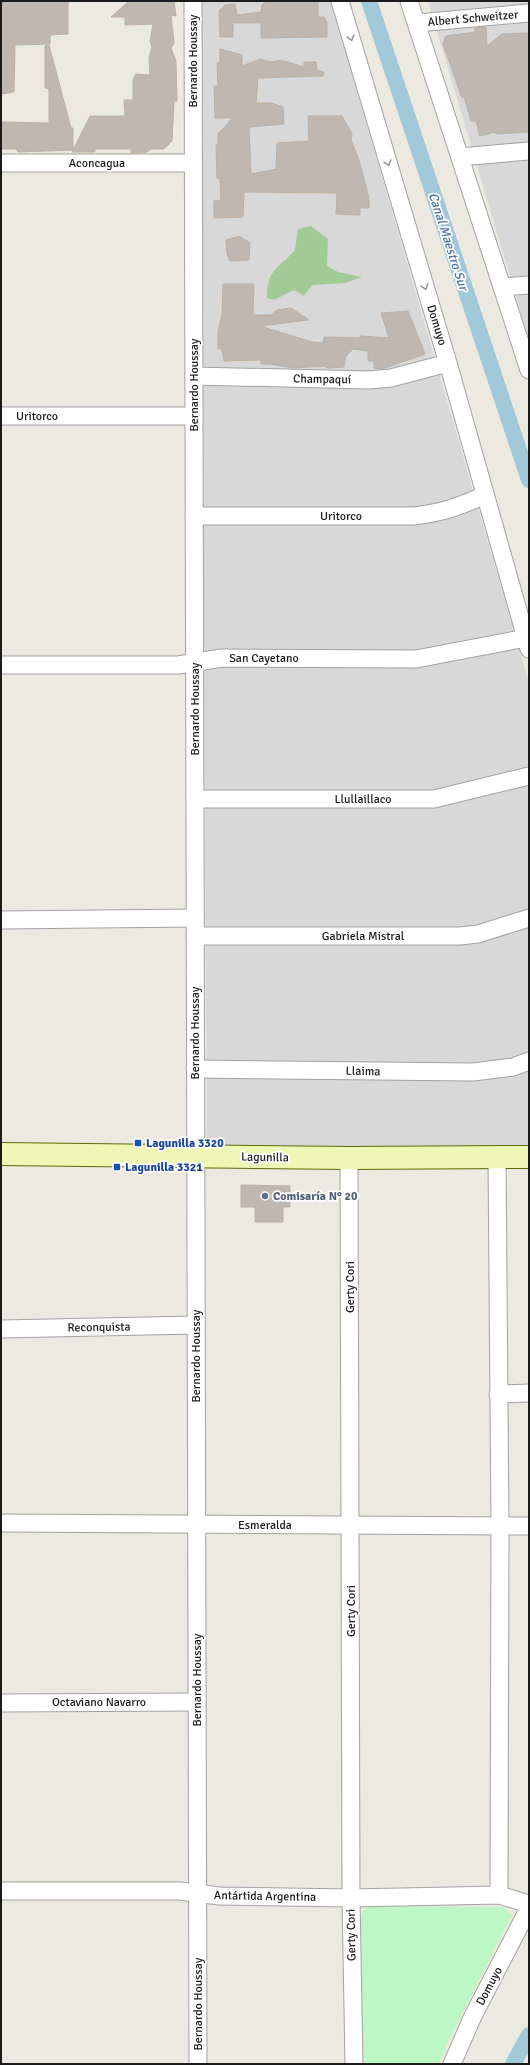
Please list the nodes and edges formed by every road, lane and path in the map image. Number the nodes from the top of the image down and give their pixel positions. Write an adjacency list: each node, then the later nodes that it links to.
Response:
1 (193, 1): 8 (street, Bernardo Houssay)
2 (340, 1): 12 (street, Domuyo, one-way to 12)
3 (409, 1): 5 (street)
4 (529, 13): 5 (street, Albert Schweitzer)
5 (417, 23): 7 (street)
6 (529, 151): 7 (street)
7 (460, 157): 11 (street)
8 (193, 163): 9 (street, Aconcagua); 14 (street, Bernardo Houssay)
9 (1, 164)
10 (529, 285): 11 (street)
11 (502, 287): 13 (street)
12 (448, 363): 14 (street, Champaquí); 17 (street, Domuyo)
13 (529, 370)
14 (194, 376): 16 (street, Bernardo Houssay)
15 (1, 416): 16 (street, Uritorco)
16 (194, 416): 18 (street, Bernardo Houssay)
17 (485, 495): 18 (street, Uritorco); 19 (street, Domuyo)
18 (194, 516): 20 (street, Bernardo Houssay)
19 (527, 644): 20 (street, San Cayetano)
20 (194, 663): 21 (street, San Cayetano); 23 (street, Bernardo Houssay)
21 (1, 665)
22 (529, 776): 23 (street, Llullaillaco)
23 (195, 798): 24 (street, Bernardo Houssay)
24 (195, 918): 26 (street); 27 (street, Bernardo Houssay)
25 (529, 918): 27 (street, Gabriela Mistral)
26 (1, 920)
27 (195, 936): 29 (street, Bernardo Houssay)
28 (529, 1061): 29 (street, Llaima)
29 (195, 1069): 31 (street, Bernardo Houssay)
30 (1, 1154): 31 (main road, Lagunilla)
31 (194, 1155): 34 (main road, Lagunilla); 35 (street, Bernardo Houssay)
32 (497, 1157): 33 (main road, Lagunilla); 34 (main road, Lagunilla); 38 (street)
33 (529, 1157)
34 (349, 1158): 41 (street, Gerty Cori)
35 (196, 1325): 36 (street, Reconquista); 40 (street, Bernardo Houssay)
36 (1, 1328)
37 (529, 1393): 38 (street)
38 (498, 1394): 42 (street)
39 (1, 1523): 40 (street, Esmeralda)
40 (197, 1524): 41 (street, Esmeralda); 44 (street, Bernardo Houssay)
41 (351, 1526): 42 (street, Esmeralda); 49 (street, Gerty Cori)
42 (500, 1526): 43 (street, Esmeralda); 48 (street)
43 (529, 1526)
44 (198, 1702): 45 (street, Octaviano Navarro); 47 (street, Bernardo Houssay)
45 (1, 1703)
46 (1, 1891): 47 (street, Antártida Argentina)
47 (198, 1894): 49 (street, Antártida Argentina); 52 (street, Bernardo Houssay)
48 (499, 1895): 49 (street, Antártida Argentina); 50 (street, Antártida Argentina)
49 (351, 1898): 53 (street, Gerty Cori)
50 (529, 1904)
51 (529, 1908): 54 (street, Domuyo)
52 (198, 2064)
53 (354, 2064)
54 (452, 2064)

